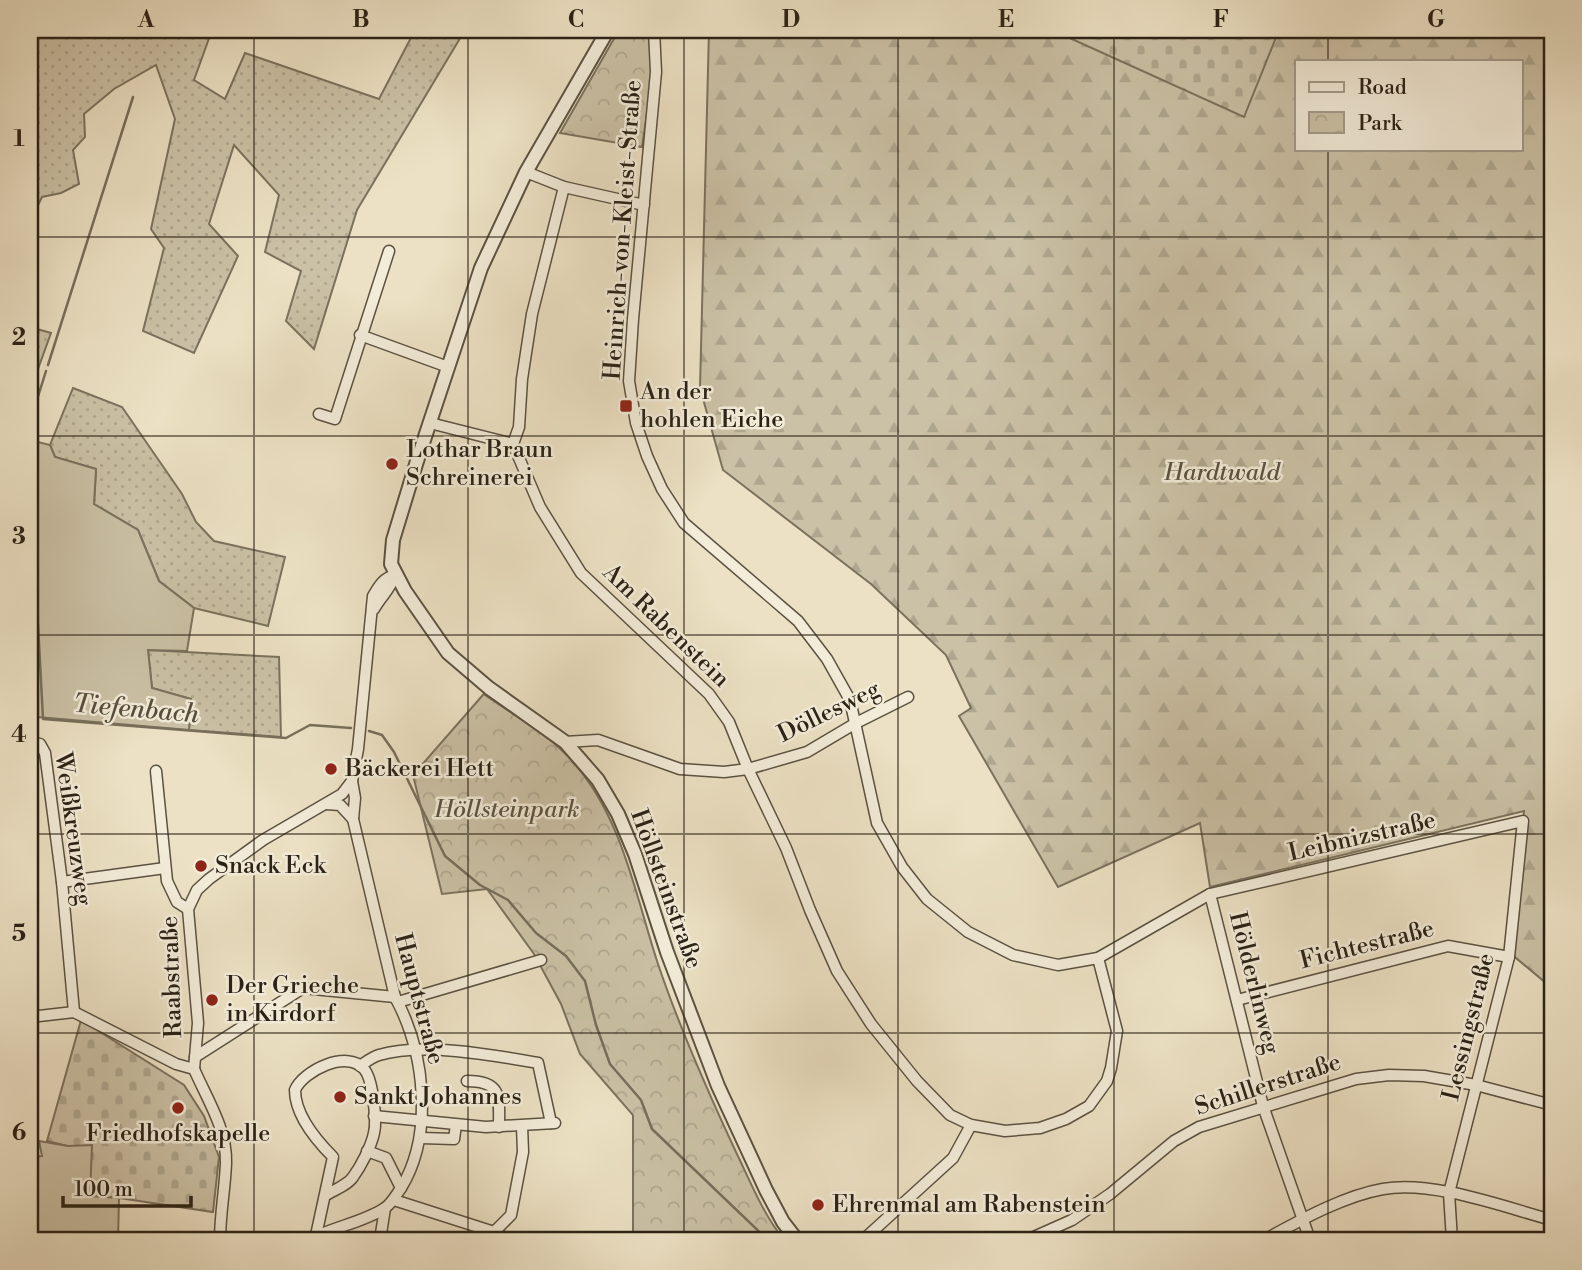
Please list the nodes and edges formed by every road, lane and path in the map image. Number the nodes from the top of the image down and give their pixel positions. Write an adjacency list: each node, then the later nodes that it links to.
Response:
1 (608, 30): 3 (street)
2 (654, 30): 5 (street, Heinrich-von-Kleist-Straße)
3 (526, 172): 4 (street); 8 (street)
4 (564, 187): 5 (street); 11 (street)
5 (644, 205): 14 (street, Heinrich-von-Kleist-Straße)
6 (389, 251): 7 (street)
7 (360, 335): 8 (street); 9 (street)
8 (448, 367): 10 (street)
9 (319, 414)
10 (430, 423): 11 (street); 12 (street)
11 (513, 444): 17 (street, Am Rabenstein)
12 (395, 575): 16 (street, Höllsteinstraße); 19 (street)
13 (908, 697): 14 (street, Döllesweg)
14 (856, 723): 17 (street, Döllesweg); 28 (street, Heinrich-von-Kleist-Straße)
15 (31, 742): 24 (street, Weißkreuzweg)
16 (565, 742): 17 (street, Döllesweg); 63 (street, Höllsteinstraße)
17 (748, 769): 45 (street, Am Rabenstein)
18 (156, 771): 23 (street)
19 (352, 781): 20 (street, Raabstraße); 21 (street, Hauptstraße)
20 (326, 803): 21 (street); 26 (street, Raabstraße)
21 (353, 818): 30 (street, Hauptstraße)
22 (1523, 821): 25 (street, Leibnizstraße); 27 (street, Lessingstraße)
23 (165, 869): 24 (street); 26 (street)
24 (62, 882): 32 (street, Weißkreuzweg)
25 (1210, 894): 28 (street, Heinrich-von-Kleist-Straße); 31 (street, Hölderlinweg)
26 (188, 909): 35 (street, Raabstraße)
27 (1509, 957): 31 (street, Fichtestraße); 39 (street, Lessingstraße)
28 (1098, 958): 45 (street, Am Rabenstein)
29 (541, 960): 30 (street)
30 (397, 1000): 34 (street, Hauptstraße); 35 (street)
31 (1237, 1000): 41 (street, Hölderlinweg)
32 (74, 1012): 33 (street); 37 (street)
33 (30, 1017)
34 (416, 1050): 36 (street); 43 (street, Hauptstraße); 46 (street)
35 (195, 1057): 37 (street, Raabstraße)
36 (360, 1066): 42 (street); 52 (street)
37 (194, 1069): 59 (street)
38 (467, 1081): 47 (street)
39 (1476, 1085): 40 (street, Schillerstraße); 41 (street, Schillerstraße); 51 (street, Lessingstraße)
40 (1552, 1105)
41 (1263, 1106): 55 (street, Hölderlinweg); 65 (street, Schillerstraße)
42 (374, 1116): 43 (street); 49 (street)
43 (423, 1119): 44 (street); 48 (street, Hauptstraße)
44 (456, 1125): 47 (street); 48 (street)
45 (971, 1125): 64 (street)
46 (522, 1126): 47 (street); 57 (street)
47 (499, 1127)
48 (421, 1138): 50 (street, Hauptstraße)
49 (367, 1152): 50 (street); 52 (street)
50 (401, 1188): 53 (street, Hauptstraße)
51 (1449, 1193): 55 (street); 56 (street); 68 (street, Lessingstraße)
52 (326, 1195): 58 (street)
53 (394, 1200): 54 (street, Hauptstraße); 57 (street)
54 (385, 1208): 58 (street, Hauptstraße); 61 (street)
55 (1302, 1220): 66 (street); 67 (street, Hölderlinweg)
56 (1552, 1220)
57 (494, 1232): 62 (street)
58 (315, 1239): 60 (street)
59 (220, 1240)
60 (329, 1240)
61 (380, 1240)
62 (509, 1240)
63 (797, 1240)
64 (863, 1240)
65 (1027, 1240)
66 (1264, 1240)
67 (1310, 1240)
68 (1452, 1240)

